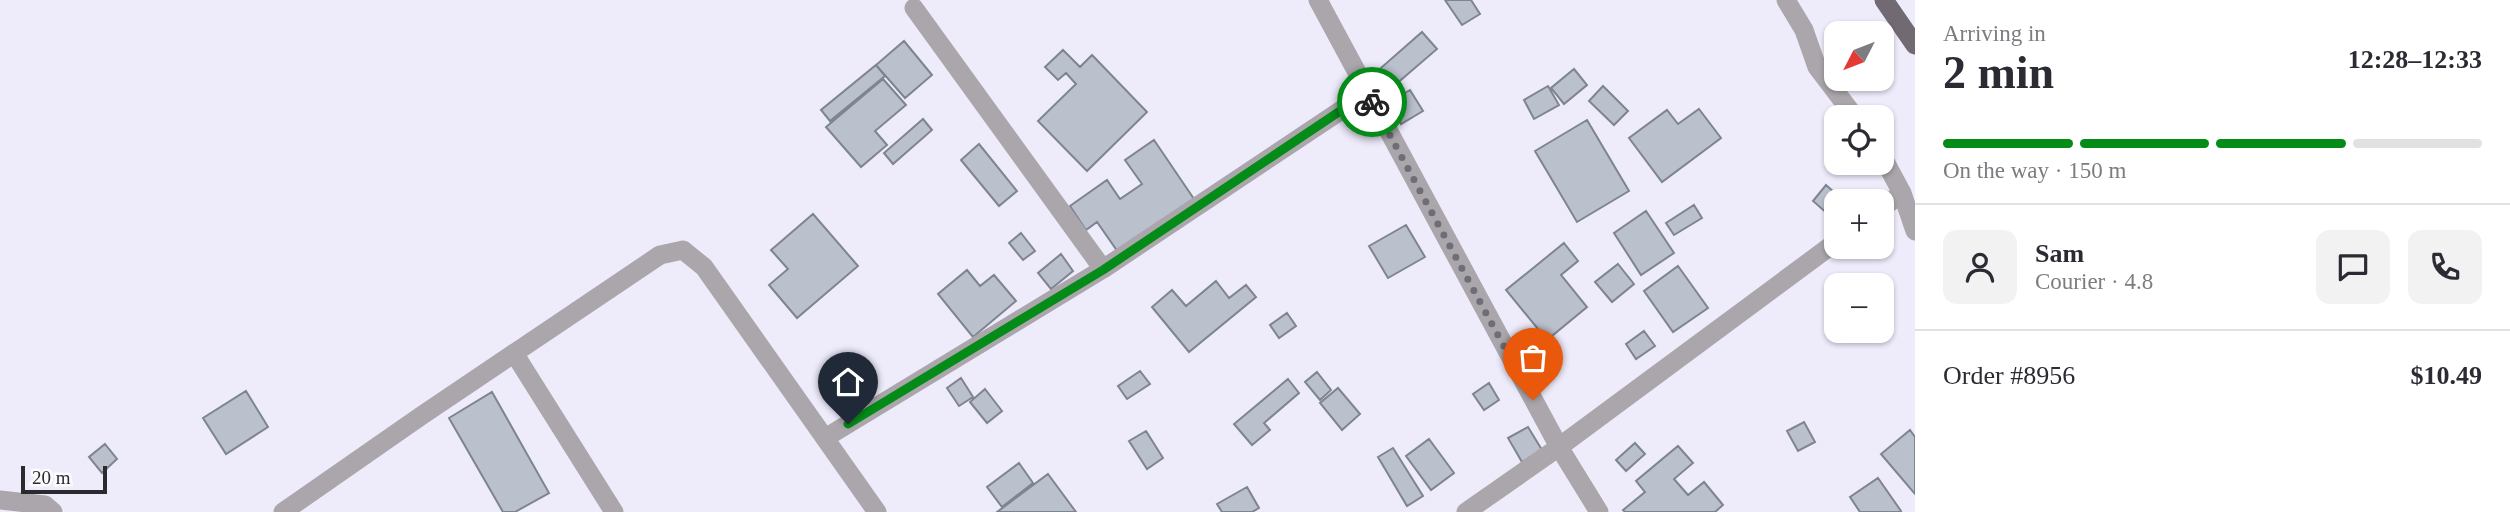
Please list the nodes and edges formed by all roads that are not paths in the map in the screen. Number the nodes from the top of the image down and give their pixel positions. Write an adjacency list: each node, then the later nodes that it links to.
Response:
1 (1318, 0): 6 (street)
2 (1786, 0): 7 (street)
3 (1884, 0): 5 (main road)
4 (914, 8): 13 (street)
5 (1915, 44)
6 (1367, 93): 13 (street); 16 (street)
7 (1846, 105)
8 (1892, 175): 9 (street)
9 (1902, 193): 10 (street); 11 (street)
10 (1894, 199)
11 (1915, 231)
12 (1824, 251): 16 (street)
13 (1103, 270): 15 (street)
14 (514, 353): 15 (street); 19 (street); 20 (street)
15 (825, 438): 21 (street)
16 (1559, 447): 22 (street); 23 (street)
17 (0, 500): 18 (street)
18 (53, 512)
19 (283, 512)
20 (614, 512)
21 (877, 512)
22 (1466, 512)
23 (1599, 512)

